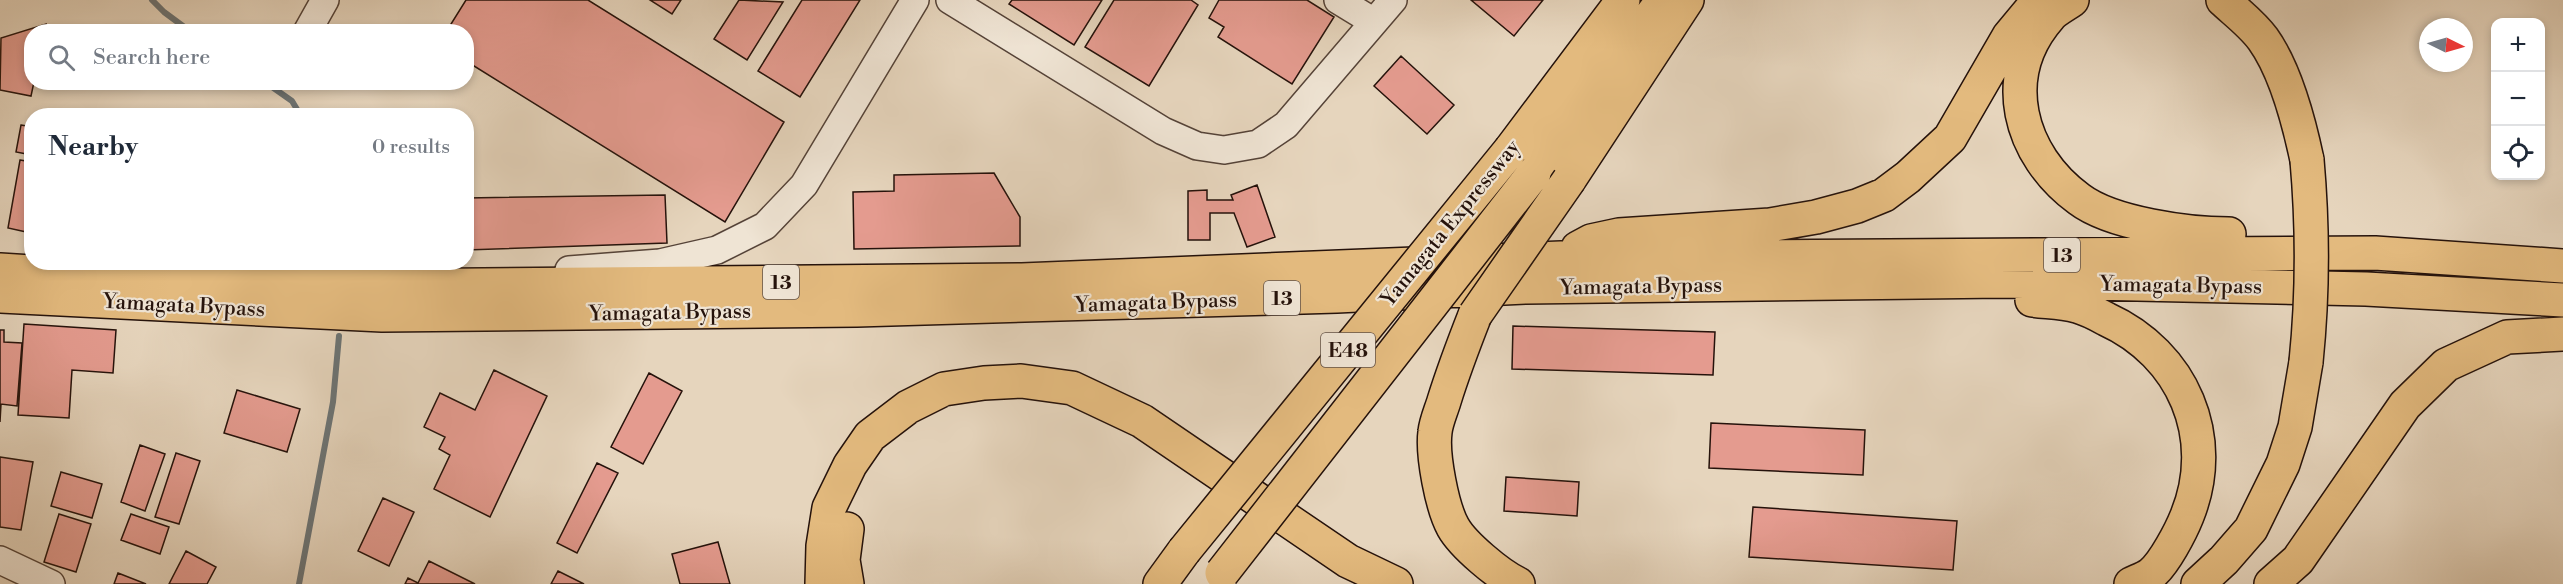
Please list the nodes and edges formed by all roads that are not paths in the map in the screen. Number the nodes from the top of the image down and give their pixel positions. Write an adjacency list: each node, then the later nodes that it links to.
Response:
1 (325, 0): 14 (street)
2 (915, 0): 19 (street)
3 (950, 0): 13 (street)
4 (1338, 0): 13 (street)
5 (1392, 0): 13 (street)
6 (1623, 0): 30 (highway, Yamagata Expressway / E48, bridge)
7 (1663, 0): 26 (highway, Yamagata Expressway / E48, bridge)
8 (1687, 0): 33 (highway, bridge)
9 (2038, 0): 16 (highway)
10 (2072, 0): 17 (highway)
11 (2223, 0): 15 (highway)
12 (2256, 0): 15 (highway)
13 (1374, 22)
14 (312, 24)
15 (2316, 160): 24 (highway, bridge)
16 (1561, 258): 17 (highway, Yamagata Bypass / 13); 19 (highway, Yamagata Bypass / 13)
17 (2563, 264)
18 (0, 270): 19 (highway, Yamagata Bypass / 13)
19 (373, 286)
20 (1583, 288): 21 (highway, Yamagata Bypass / 13); 22 (highway, Yamagata Bypass / 13); 34 (highway)
21 (0, 296)
22 (2563, 300)
23 (2563, 334): 37 (highway)
24 (2315, 361): 35 (highway); 36 (highway)
25 (0, 560): 27 (street)
26 (1218, 579)
27 (51, 584)
28 (822, 584): 32 (highway)
29 (847, 584): 31 (highway)
30 (1160, 584)
31 (1363, 584)
32 (1396, 584)
33 (1518, 584)
34 (2131, 584)
35 (2198, 584)
36 (2222, 584)
37 (2271, 584)

